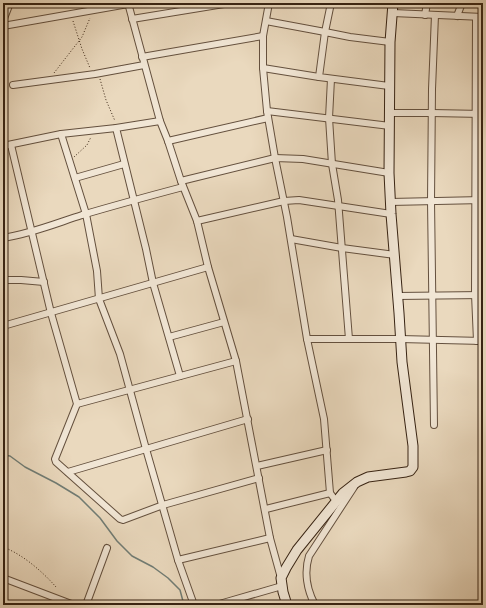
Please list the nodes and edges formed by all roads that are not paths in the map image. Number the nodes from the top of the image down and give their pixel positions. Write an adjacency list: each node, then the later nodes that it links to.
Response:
1 (128, 3): 15 (street); 18 (street)
2 (230, 3): 15 (street)
3 (269, 3): 16 (street)
4 (331, 3): 19 (street)
5 (393, 3): 9 (street)
6 (427, 3): 10 (street)
7 (462, 3): 12 (street)
8 (7, 4): 17 (street)
9 (393, 13): 10 (street); 21 (street)
10 (424, 15): 11 (street)
11 (435, 15): 12 (street); 30 (street)
12 (457, 16): 13 (street)
13 (476, 17): 14 (street); 33 (street)
14 (483, 18)
15 (132, 19): 22 (street)
16 (266, 21): 19 (street); 20 (street)
17 (3, 22)
18 (3, 26)
19 (325, 32): 21 (street); 25 (street)
20 (264, 36): 22 (street); 24 (street)
21 (390, 42): 28 (street)
22 (142, 57): 23 (street)
23 (144, 65): 27 (street); 35 (street)
24 (263, 68): 25 (street); 31 (street)
25 (319, 77): 26 (street)
26 (331, 79): 28 (street); 34 (street)
27 (13, 84)
28 (389, 86): 29 (street)
29 (390, 113): 30 (street); 36 (street)
30 (432, 113): 33 (street); 51 (street)
31 (267, 114): 34 (street); 39 (street); 41 (street)
32 (483, 114): 33 (street)
33 (475, 115): 48 (street)
34 (329, 118): 36 (street); 43 (street)
35 (160, 121): 37 (street); 39 (street)
36 (390, 126): 44 (street)
37 (116, 128): 38 (street); 42 (street)
38 (61, 134): 40 (street); 45 (street)
39 (168, 141): 46 (street)
40 (6, 147): 57 (street)
41 (275, 158): 43 (street); 46 (street); 50 (street)
42 (124, 164): 45 (street); 47 (street)
43 (332, 164): 44 (street); 53 (street)
44 (389, 173): 52 (street)
45 (75, 178): 54 (street)
46 (182, 184): 47 (street); 56 (street)
47 (134, 199): 54 (street); 67 (street)
48 (475, 200): 49 (street); 51 (street); 60 (street)
49 (483, 200)
50 (284, 201): 53 (street); 56 (street); 59 (street)
51 (431, 201): 52 (street); 69 (street)
52 (390, 202): 55 (street)
53 (337, 206): 55 (street); 62 (street)
54 (86, 214): 57 (street); 72 (street)
55 (391, 214): 63 (street)
56 (197, 221): 64 (street)
57 (32, 231): 58 (street); 66 (street)
58 (3, 238)
59 (291, 238): 62 (street); 77 (street)
60 (475, 245): 61 (street); 68 (street)
61 (483, 245)
62 (342, 248): 63 (street); 78 (street)
63 (395, 255): 71 (street)
64 (208, 268): 67 (street); 74 (street)
65 (3, 280): 66 (street)
66 (44, 282): 73 (street)
67 (153, 284): 72 (street); 76 (street)
68 (475, 294): 69 (street); 70 (street); 81 (street)
69 (433, 295): 71 (street); 80 (street)
70 (483, 295)
71 (397, 296): 79 (street)
72 (99, 299): 73 (street); 84 (street)
73 (51, 313): 75 (street); 85 (street)
74 (224, 322): 76 (street); 82 (street)
75 (3, 326)
76 (169, 337): 83 (street)
77 (307, 339): 78 (street); 89 (street)
78 (349, 339): 79 (street)
79 (400, 339): 80 (street); 93 (street)
80 (434, 340): 81 (street); 87 (street)
81 (480, 341)
82 (236, 361): 83 (street); 86 (street)
83 (180, 376): 84 (street)
84 (130, 390): 85 (street); 88 (street)
85 (77, 404): 91 (street)
86 (248, 419): 88 (street); 90 (street)
87 (434, 425)
88 (146, 449): 91 (street); 96 (street)
89 (327, 450): 90 (street); 94 (street)
90 (257, 466): 92 (street)
91 (68, 472): 96 (street)
92 (259, 478): 96 (street); 97 (street)
93 (357, 482): 95 (street); 108 (street)
94 (330, 493): 95 (street); 97 (street)
95 (336, 501): 102 (street)
96 (162, 505): 100 (street)
97 (266, 509): 98 (street)
98 (270, 538): 100 (street); 102 (street)
99 (107, 548): 104 (street)
100 (178, 560): 105 (street)
101 (3, 578): 103 (street)
102 (282, 582): 106 (street); 107 (street)
103 (74, 605)
104 (86, 605)
105 (194, 605)
106 (216, 605)
107 (287, 605)
108 (315, 605)

